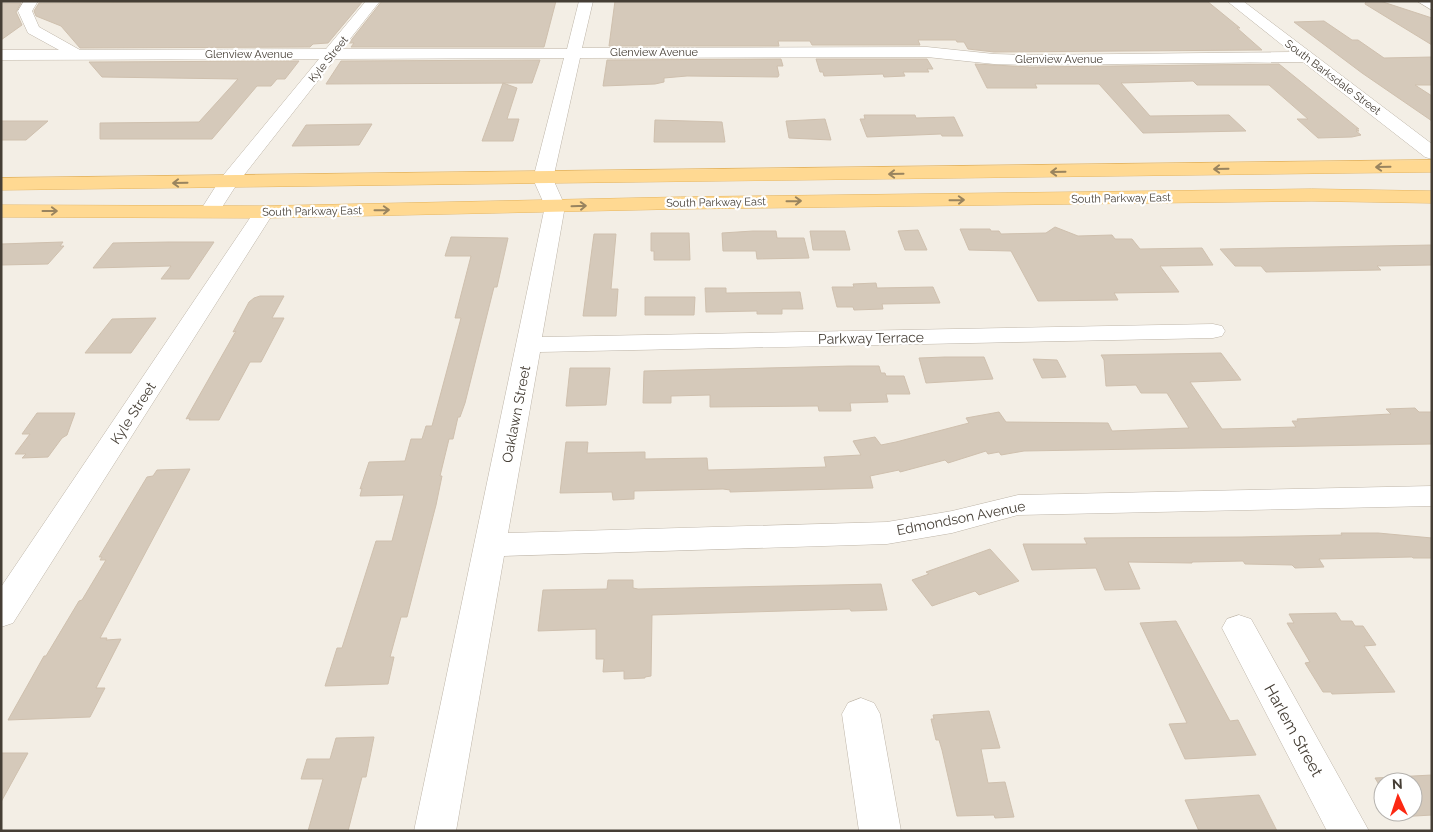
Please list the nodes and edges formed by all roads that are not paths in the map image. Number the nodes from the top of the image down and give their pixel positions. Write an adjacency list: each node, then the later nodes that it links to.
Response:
1 (31, 1): 8 (street)
2 (373, 1): 9 (street, Kyle Street)
3 (586, 1): 7 (street)
4 (1234, 1): 11 (street, South Barksdale Street)
5 (1424, 1): 6 (street)
6 (1432, 6)
7 (573, 53): 9 (street, Glenview Avenue); 11 (street, Glenview Avenue); 14 (street)
8 (79, 54): 9 (street, Glenview Avenue); 10 (street, Glenview Avenue)
9 (332, 54): 15 (street, Kyle Street)
10 (1, 55)
11 (1307, 57): 12 (street, South Barksdale Street)
12 (1432, 153)
13 (1432, 166): 14 (main road, South Parkway East, one-way to 14)
14 (543, 179): 15 (main road, South Parkway East); 18 (street)
15 (228, 182): 16 (main road, South Parkway East, one-way to 16); 20 (street, Kyle Street)
16 (4, 187)
17 (1432, 197): 18 (main road, South Parkway East, one-way to 17)
18 (555, 206): 21 (main road, South Parkway East, one-way to 18); 23 (street, Oaklawn Street)
19 (1, 211): 20 (main road, South Parkway East, one-way to 20)
20 (210, 211): 21 (main road, South Parkway East)
21 (264, 212): 26 (street, Kyle Street)
22 (1213, 331): 23 (street, Parkway Terrace)
23 (529, 345): 25 (street, Oaklawn Street)
24 (1432, 496): 25 (street, Edmondson Avenue)
25 (490, 545): 29 (street, Oaklawn Street)
26 (1, 614)
27 (1239, 628): 31 (street, Harlem Street)
28 (861, 714): 30 (street)
29 (435, 831)
30 (880, 831)
31 (1349, 831)

